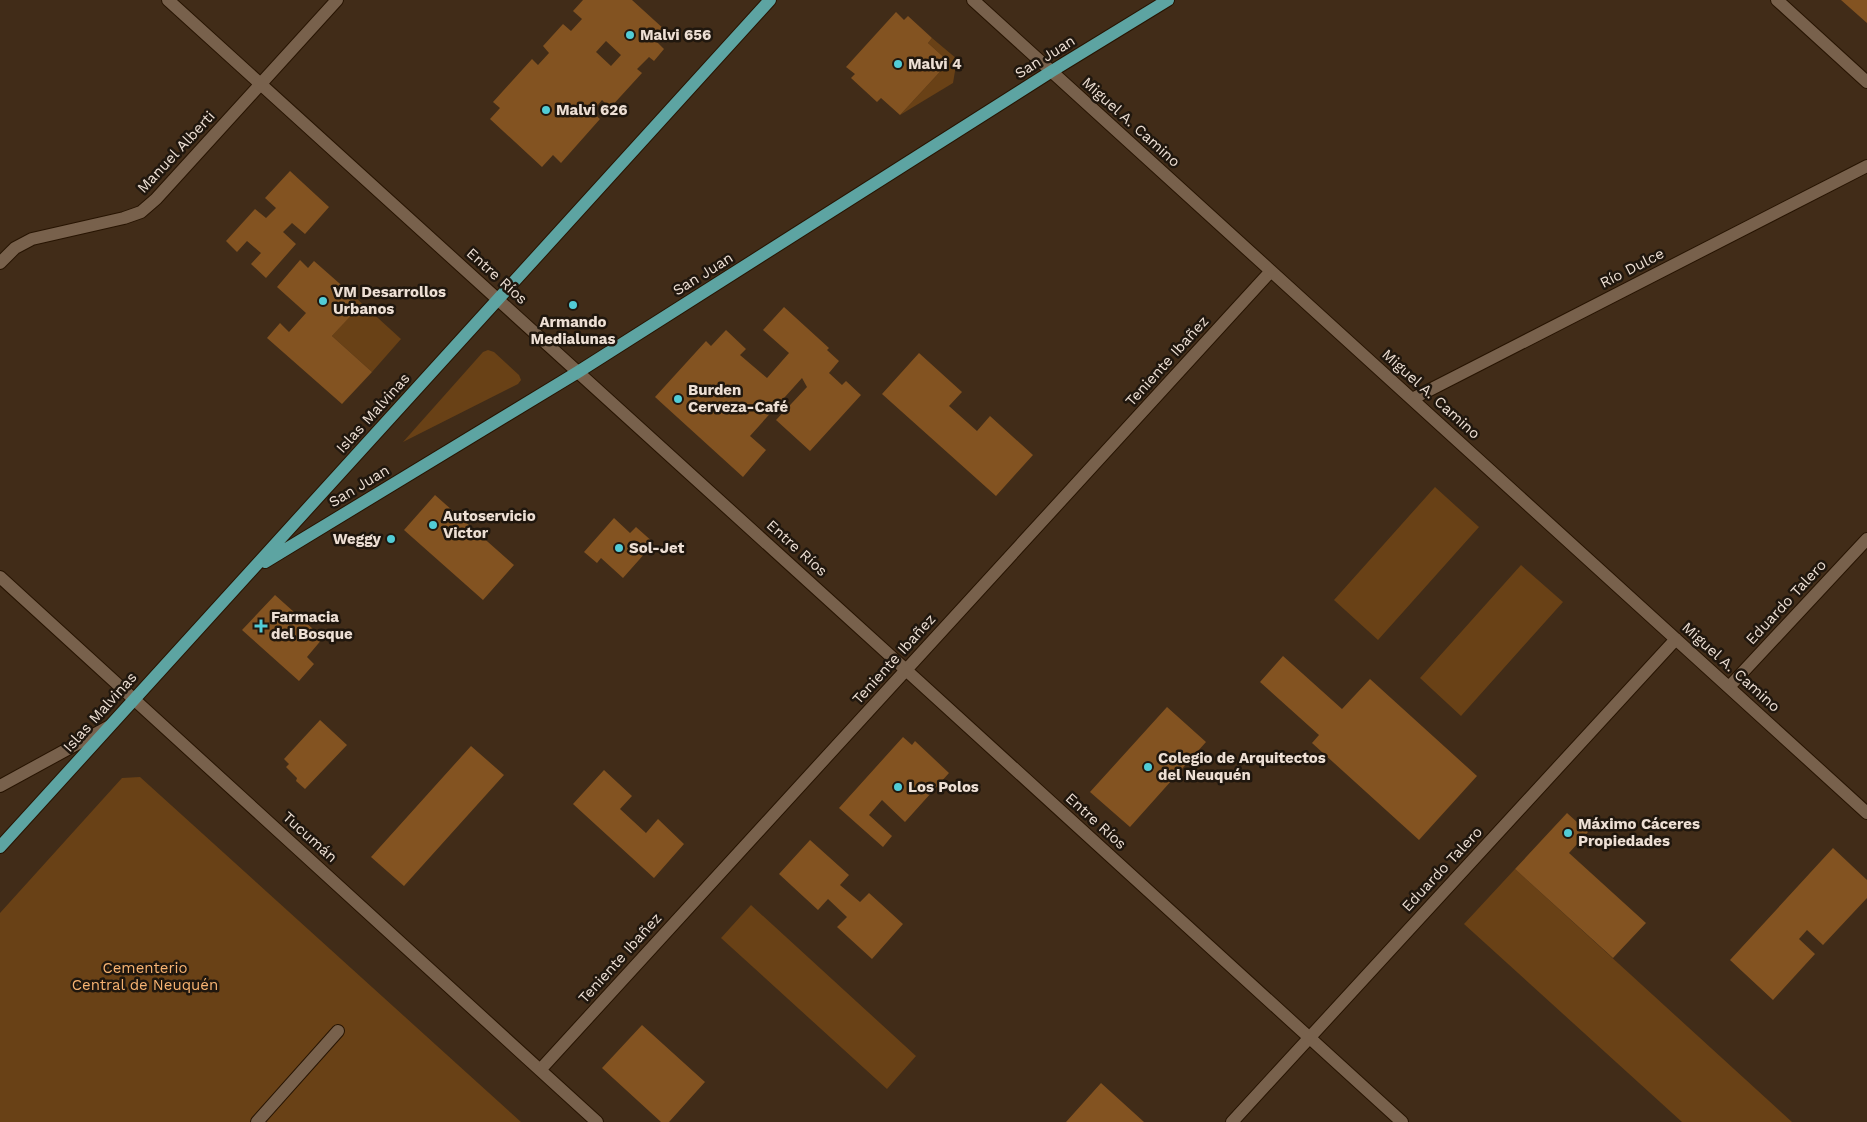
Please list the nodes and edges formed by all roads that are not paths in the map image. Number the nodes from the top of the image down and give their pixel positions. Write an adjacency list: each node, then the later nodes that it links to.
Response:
1 (168, 0): 9 (street, Entre Ríos)
2 (337, 0): 9 (street, Manuel Alberti)
3 (770, 0): 13 (main road, Islas Malvinas)
4 (973, 0): 7 (street, Miguel A. Camino)
5 (1168, 0): 7 (main road, San Juan)
6 (1777, 0): 8 (street)
7 (1052, 71): 12 (street, Miguel A. Camino); 14 (main road, San Juan)
8 (1867, 82)
9 (261, 84): 11 (street, Manuel Alberti); 13 (street, Entre Ríos)
10 (1867, 166): 15 (street, Río Dulce)
11 (0, 262)
12 (1271, 271): 15 (street, Miguel A. Camino); 20 (street, Teniente Ibañez)
13 (498, 299): 14 (street, Entre Ríos); 17 (main road, Islas Malvinas)
14 (578, 372): 17 (main road, San Juan); 20 (street, Entre Ríos)
15 (1412, 399): 19 (street, Miguel A. Camino)
16 (1867, 539): 21 (street, Eduardo Talero)
17 (252, 570): 22 (main road, Islas Malvinas)
18 (0, 577): 22 (street, Tucumán)
19 (1676, 639): 21 (street, Miguel A. Camino); 28 (street, Eduardo Talero)
20 (906, 670): 28 (street, Entre Ríos); 29 (street, Teniente Ibañez)
21 (1729, 687): 25 (street, Miguel A. Camino)
22 (134, 699): 23 (main road, Islas Malvinas); 29 (street, Tucumán)
23 (110, 726): 24 (street); 26 (main road, Islas Malvinas)
24 (0, 786)
25 (1867, 813)
26 (0, 848)
27 (338, 1032): 30 (street)
28 (1310, 1038): 32 (street, Eduardo Talero); 33 (street, Entre Ríos)
29 (540, 1070): 31 (street, Tucumán)
30 (258, 1122)
31 (597, 1122)
32 (1232, 1122)
33 (1402, 1122)

